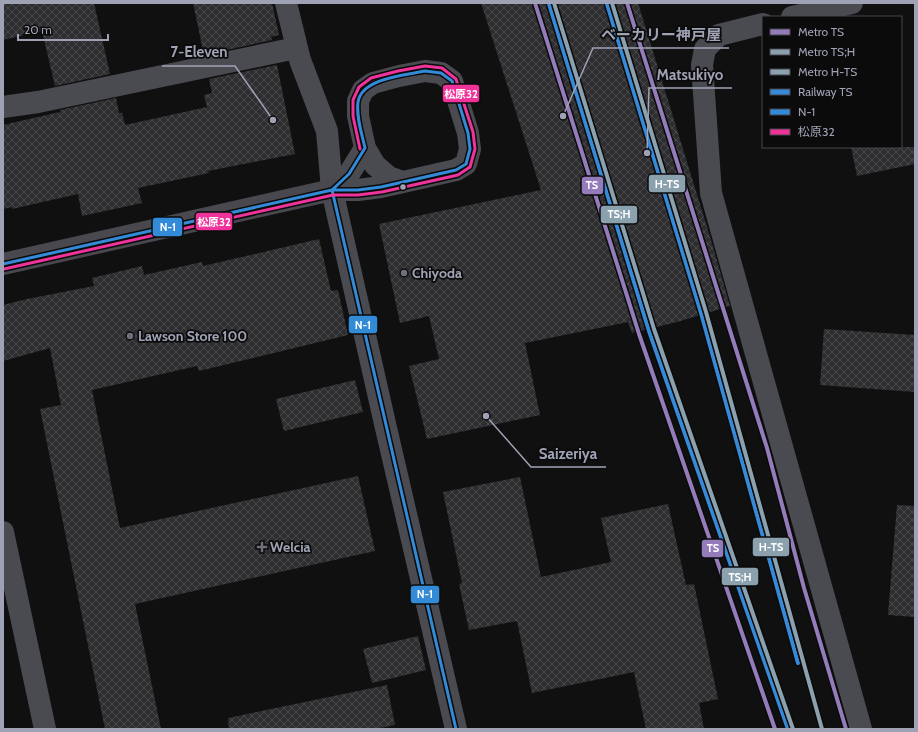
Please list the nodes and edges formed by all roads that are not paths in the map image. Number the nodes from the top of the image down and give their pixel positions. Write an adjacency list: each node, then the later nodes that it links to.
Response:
1 (286, 3): 5 (street)
2 (852, 3): 3 (street)
3 (796, 16)
4 (762, 24): 14 (street)
5 (296, 48): 6 (street); 9 (street)
6 (3, 107)
7 (365, 148): 8 (street); 8 (street); 9 (street)
8 (403, 182): 9 (street)
9 (332, 190): 10 (main road); 13 (street)
10 (3, 264)
11 (3, 532): 12 (street)
12 (45, 729)
13 (456, 729)
14 (861, 729)

